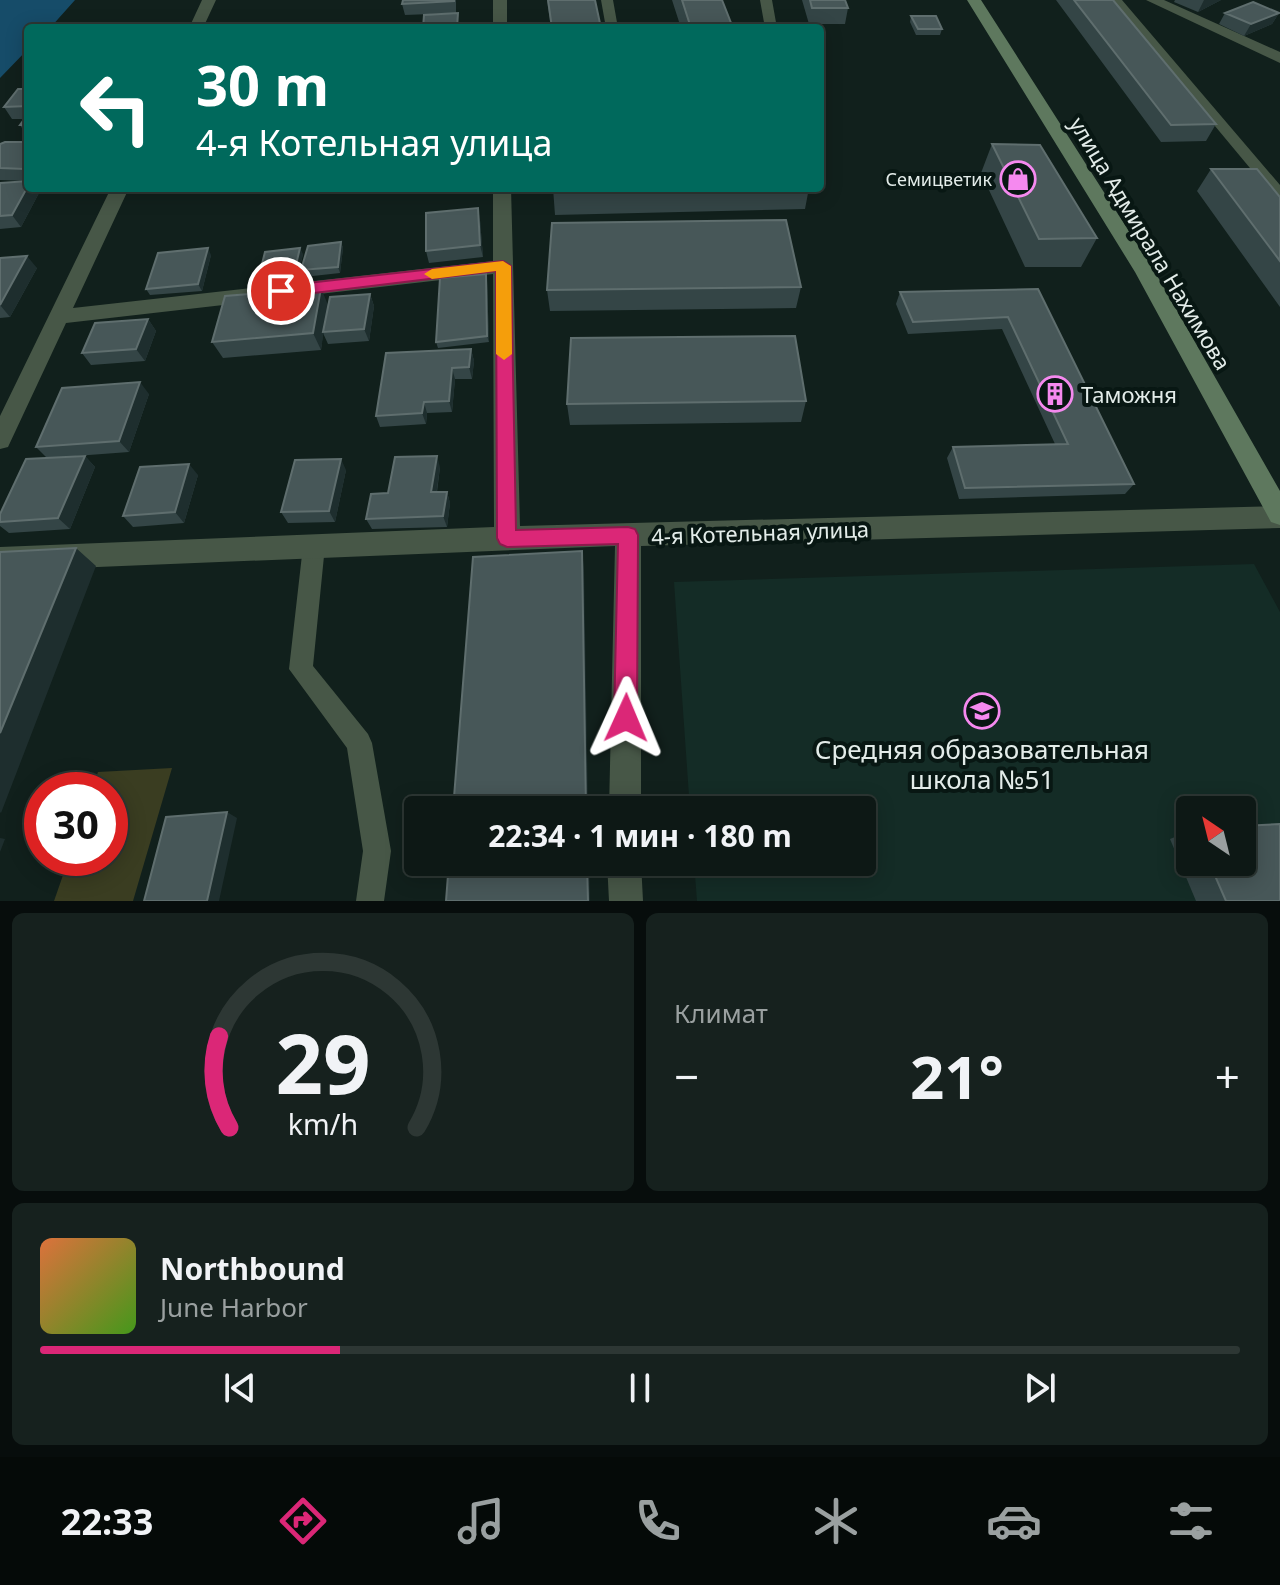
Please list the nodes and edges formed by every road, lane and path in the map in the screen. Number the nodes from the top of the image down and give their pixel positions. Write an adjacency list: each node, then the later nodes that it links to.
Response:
1 (209, 0): 8 (street)
2 (500, 0): 9 (street)
3 (607, 0): 10 (lane)
4 (766, 0): 11 (lane)
5 (974, 0): 19 (main road, улица Адмирала Нахимова)
6 (1116, 0): 15 (lane)
7 (1153, 0): 12 (street)
8 (198, 24)
9 (500, 24)
10 (611, 24)
11 (770, 24)
12 (1280, 58)
13 (118, 192): 17 (street)
14 (502, 192): 16 (street)
15 (1280, 195)
16 (503, 266): 17 (street); 21 (street)
17 (58, 317): 18 (street)
18 (0, 440)
19 (1280, 516): 20 (street, 4-я Котельная улица)
20 (628, 535): 21 (street, 4-я Котельная улица); 24 (street)
21 (507, 538): 22 (street, 4-я Котельная улица)
22 (314, 546): 23 (street, 4-я Котельная улица); 26 (lane)
23 (0, 559)
24 (625, 796)
25 (625, 876): 27 (street)
26 (370, 901)
27 (626, 901)

